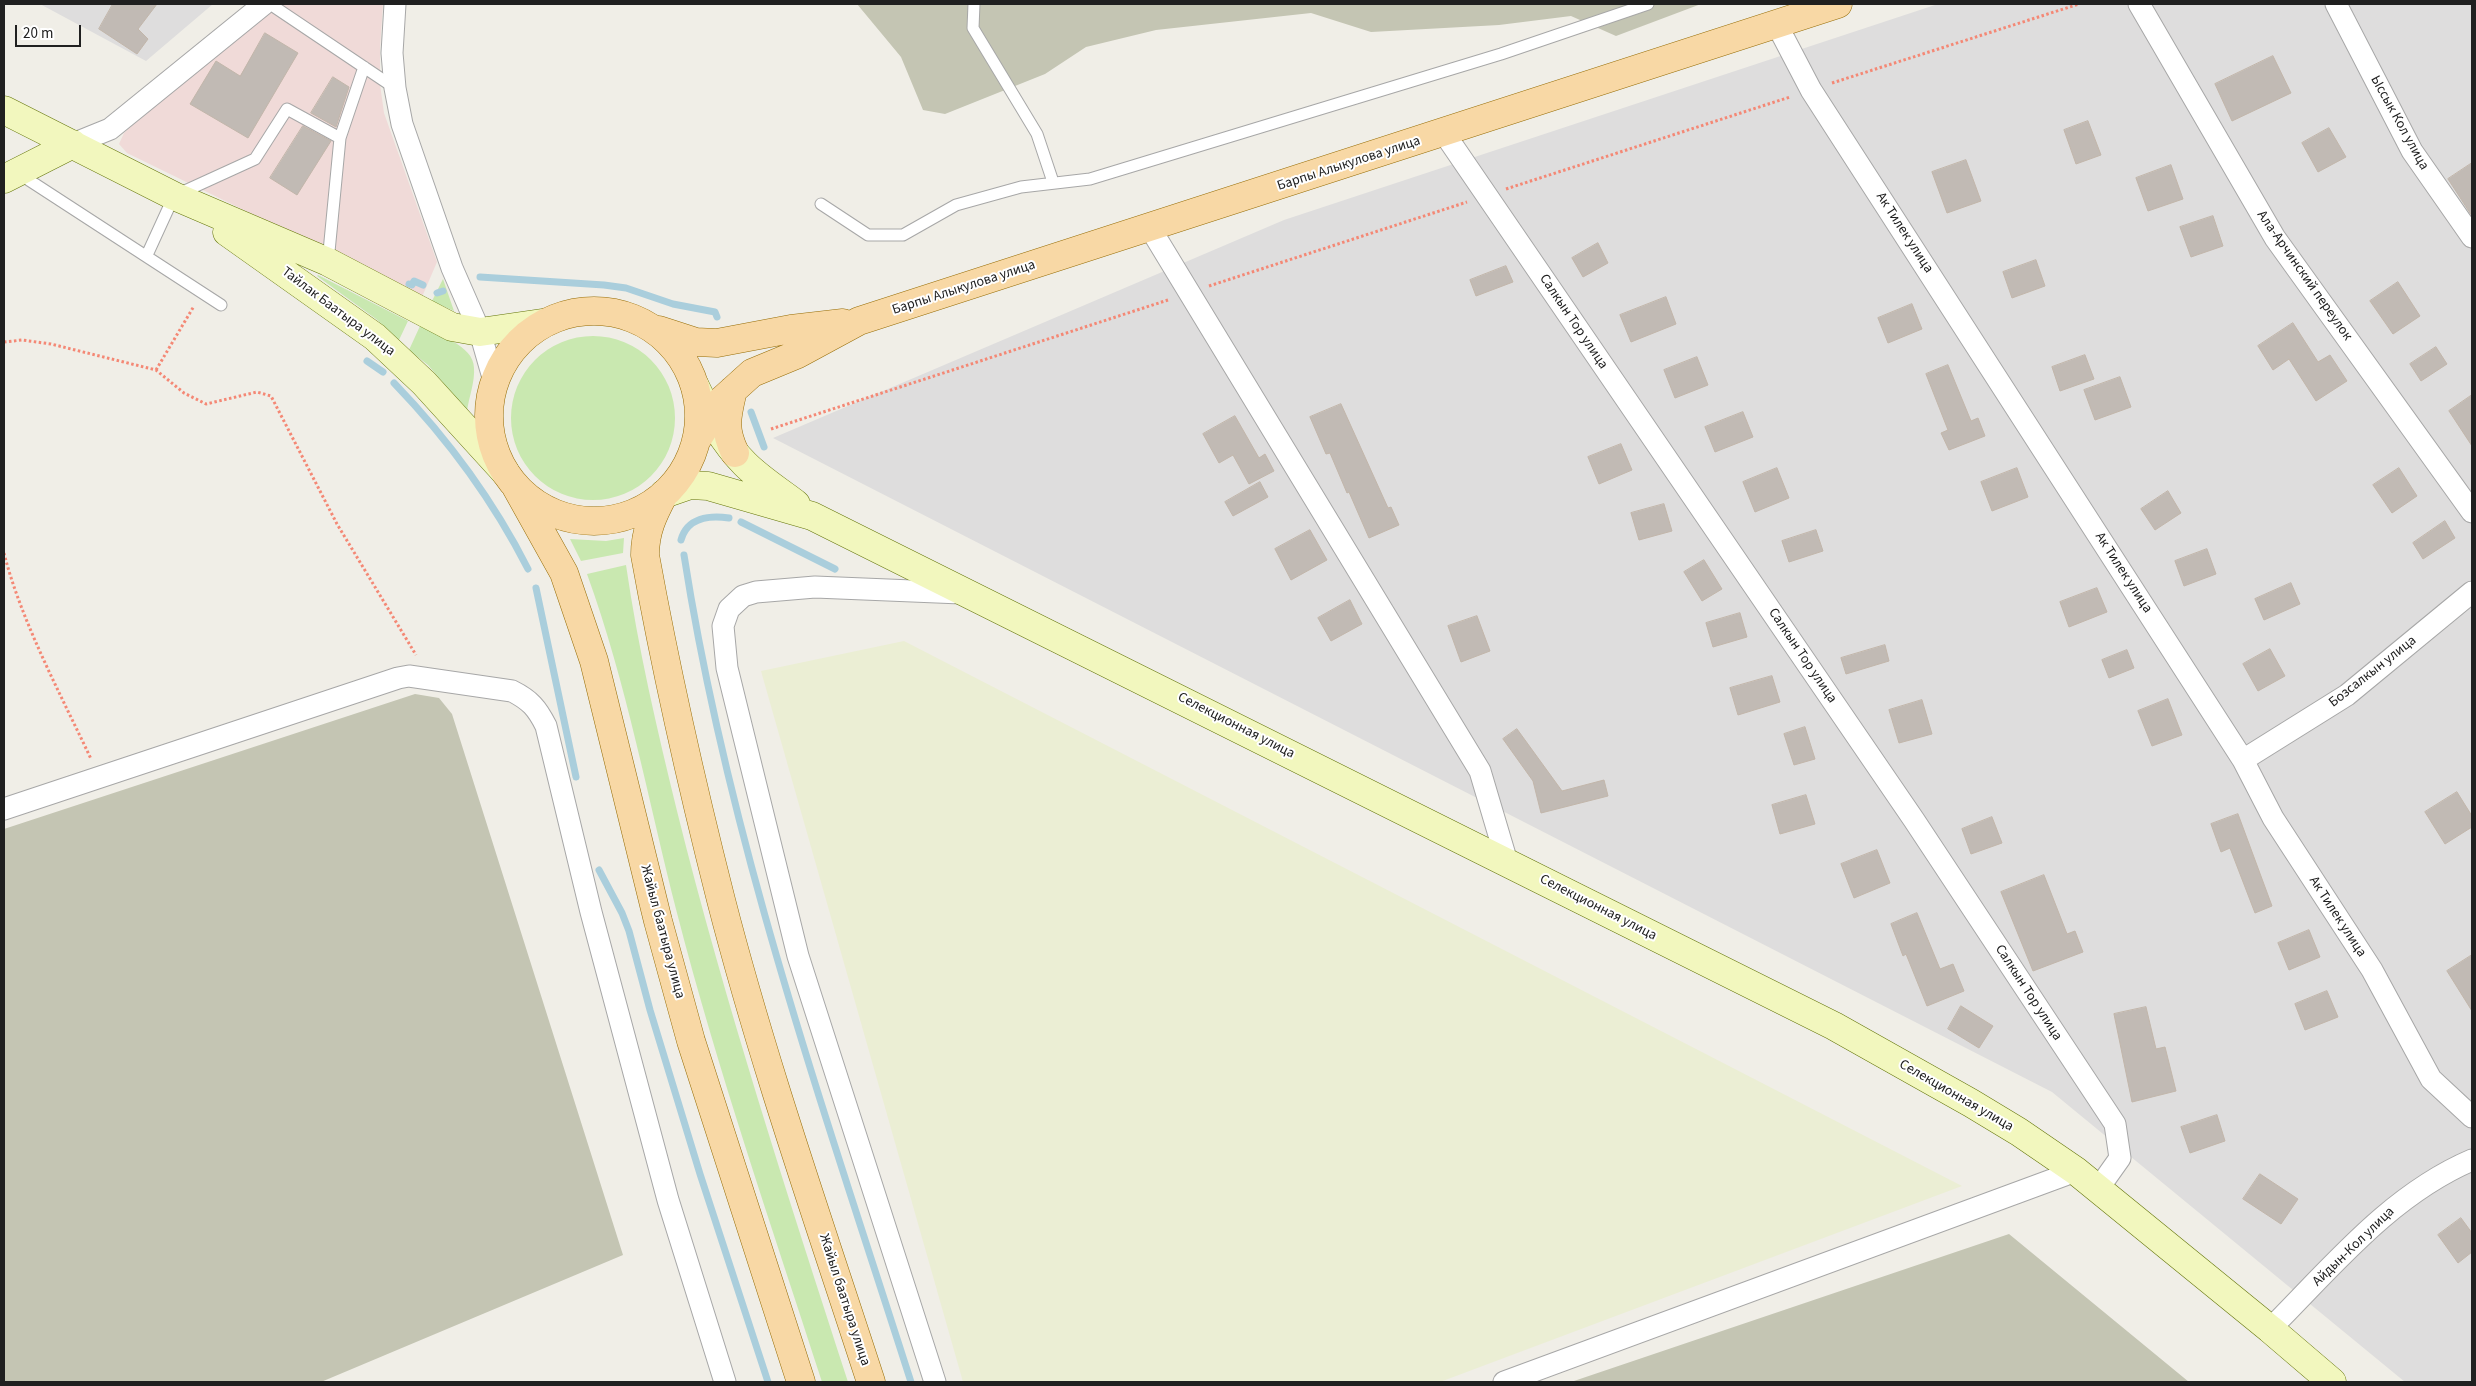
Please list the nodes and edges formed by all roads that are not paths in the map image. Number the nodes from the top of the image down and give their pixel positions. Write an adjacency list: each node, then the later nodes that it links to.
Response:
1 (264, 4): 15 (street)
2 (270, 4): 10 (lane)
3 (395, 4): 11 (street)
4 (974, 4): 17 (lane)
5 (1648, 4): 17 (lane)
6 (1838, 4): 9 (main road, Барпы Алыкулова улица)
7 (2139, 4): 37 (street, Ала-Арчинский переулок)
8 (2336, 4): 21 (street, Ыссык Кол улица)
9 (1777, 25): 13 (main road, Барпы Алыкулова улица); 41 (street, Ак Тилек улица)
10 (364, 67): 11 (lane); 14 (lane)
11 (394, 88): 28 (street)
12 (4, 110): 15 (street, Тайлак Баатыра улица)
13 (1444, 133): 20 (main road, Барпы Алыкулова улица); 47 (street, Салкын Тор улица)
14 (340, 138): 18 (lane); 23 (lane)
15 (73, 144): 16 (street); 18 (street, Тайлак Баатыра улица)
16 (10, 176): 22 (lane)
17 (1053, 182): 19 (lane)
18 (174, 196): 22 (lane); 23 (street, Тайлак Баатыра улица); 35 (street, Тайлак Баатыра улица)
19 (821, 204)
20 (1150, 228): 25 (main road, Барпы Алыкулова улица); 43 (street)
21 (2472, 237)
22 (146, 255): 24 (lane)
23 (328, 262): 28 (street, Тайлак Баатыра улица)
24 (221, 305)
25 (859, 321): 27 (main road, Барпы Алыкулова улица); 31 (main road, Барпы Алыкулова улица)
26 (542, 324): 27 (main road); 28 (street, Тайлак Баатыра улица); 29 (main road)
27 (650, 327): 30 (main road)
28 (480, 332): 29 (street)
29 (494, 381): 35 (main road, Жайыл баатыра улица)
30 (695, 386): 32 (street, Селекционная улица); 33 (main road)
31 (734, 386): 32 (main road, Барпы Алыкулова улица); 34 (main road)
32 (710, 416): 33 (main road, Барпы Алыкулова улица); 34 (street, Селекционная улица)
33 (696, 441): 36 (main road)
34 (735, 453): 38 (street, Селекционная улица)
35 (511, 480): 36 (main road); 50 (main road, Жайыл баатыра улица)
36 (664, 494): 38 (street, Селекционная улица); 51 (main road, Жайыл баатыра улица)
37 (2472, 512)
38 (812, 516): 40 (street, Селекционная улица)
39 (2472, 592): 41 (street, Бозсалкын улица)
40 (969, 594): 43 (street, Селекционная улица); 52 (street)
41 (2243, 760): 44 (street, Ак Тилек улица)
42 (4, 809): 49 (street)
43 (1507, 862): 46 (street, Селекционная улица)
44 (2472, 1117)
45 (2472, 1160): 48 (street, Айдын-Кол улица)
46 (2076, 1171): 47 (street, Селекционная улица); 53 (street)
47 (2098, 1189): 48 (street, Селекционная улица)
48 (2270, 1329): 54 (street, Селекционная улица)
49 (725, 1382)
50 (802, 1382)
51 (870, 1382)
52 (935, 1382)
53 (1504, 1382)
54 (2332, 1382)

